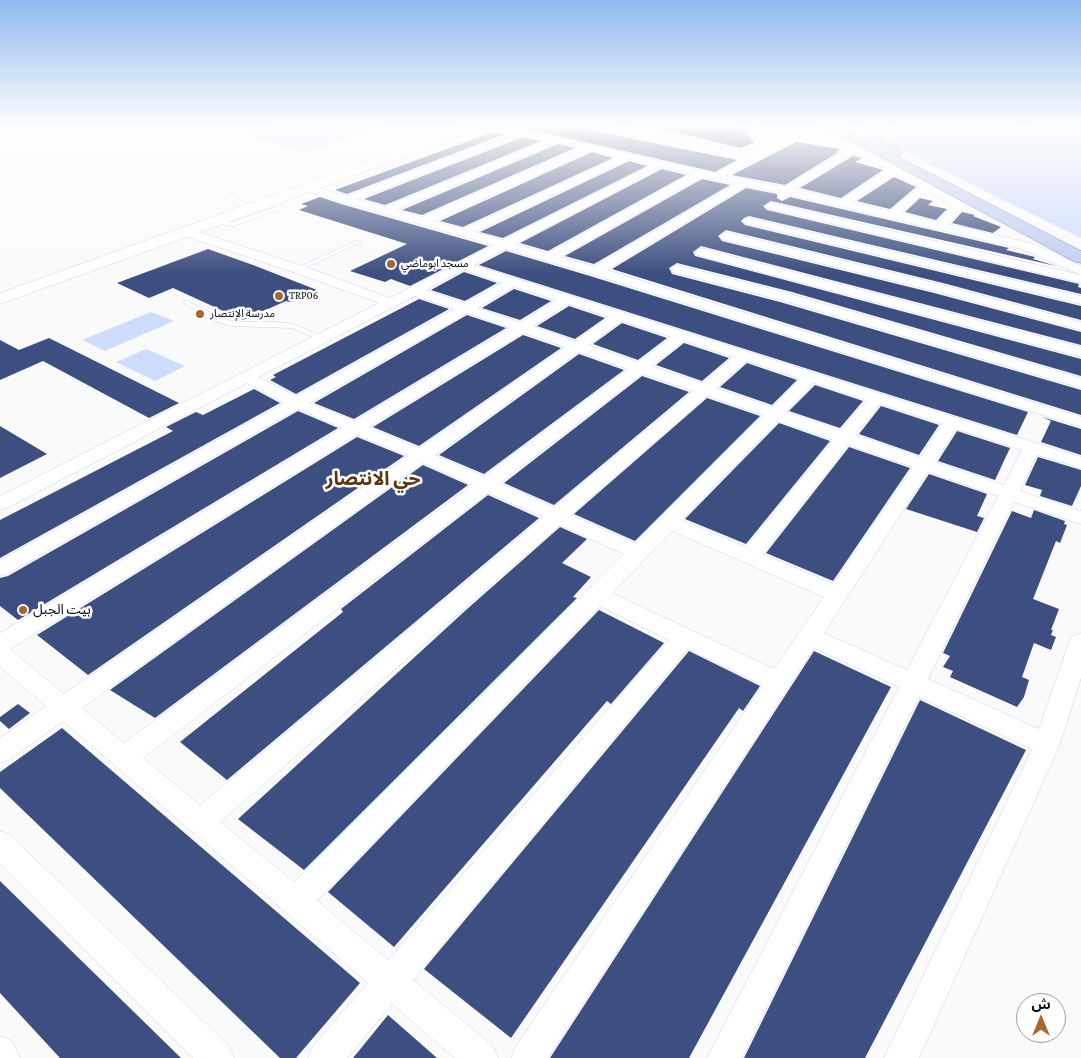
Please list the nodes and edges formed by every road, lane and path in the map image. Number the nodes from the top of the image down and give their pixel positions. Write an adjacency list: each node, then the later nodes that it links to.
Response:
1 (251, 174): 25 (lane)
2 (347, 174): 19 (street)
3 (413, 174): 21 (street)
4 (473, 174): 26 (street)
5 (529, 174): 30 (street)
6 (589, 174): 33 (street)
7 (641, 174): 36 (street)
8 (699, 174): 39 (street)
9 (706, 174): 16 (street)
10 (721, 174): 16 (street)
11 (812, 174): 20 (street)
12 (887, 174): 23 (street)
13 (905, 174): 18 (street)
14 (921, 174): 40 (highway)
15 (935, 174): 37 (highway)
16 (716, 177): 17 (street)
17 (745, 182): 20 (street); 43 (street)
18 (926, 186): 27 (street); 31 (street)
19 (308, 188): 21 (street); 22 (street)
20 (789, 191): 23 (street); 24 (street)
21 (346, 200): 26 (street)
22 (271, 202): 25 (street); 28 (lane)
23 (844, 203): 27 (street)
24 (770, 206): 29 (street); 46 (street)
25 (252, 209): 28 (street)
26 (384, 211): 30 (street)
27 (892, 215): 31 (street)
28 (220, 220): 32 (street)
29 (749, 221): 34 (street); 52 (street)
30 (421, 222): 33 (street)
31 (940, 226): 44 (street)
32 (186, 232): 42 (street); 50 (street)
33 (462, 234): 36 (street)
34 (726, 236): 38 (street); 57 (street)
35 (358, 242): 42 (lane)
36 (504, 245): 39 (street); 41 (street)
37 (1081, 245)
38 (701, 252): 45 (street); 62 (street)
39 (550, 258): 43 (street)
40 (1081, 258)
41 (464, 266): 47 (street); 49 (street)
42 (298, 269): 54 (street)
43 (596, 271): 48 (street)
44 (1081, 271)
45 (670, 274): 48 (street); 67 (street)
46 (1081, 280)
47 (513, 282): 51 (street); 55 (street)
48 (648, 288): 73 (street)
49 (414, 291): 54 (street); 55 (street)
50 (0, 299)
51 (568, 299): 56 (street); 58 (street)
52 (1081, 300)
53 (186, 302): 60 (lane)
54 (391, 303): 60 (street)
55 (465, 308): 58 (street); 70 (street)
56 (620, 316): 59 (street); 61 (street)
57 (1081, 326)
58 (521, 327): 61 (street); 74 (street)
59 (682, 336): 63 (street); 64 (street)
60 (323, 338): 65 (street)
61 (577, 346): 64 (street); 77 (street)
62 (1081, 352)
63 (744, 356): 66 (street); 68 (street)
64 (640, 368): 68 (street); 80 (street)
65 (247, 377): 70 (street); 82 (street)
66 (811, 377): 69 (street); 71 (street)
67 (1081, 383)
68 (704, 390): 71 (street); 83 (street)
69 (876, 398): 72 (street); 75 (street)
70 (297, 403): 74 (street); 88 (street)
71 (774, 414): 75 (street); 85 (street)
72 (952, 422): 76 (street); 79 (street)
73 (1081, 422)
74 (355, 428): 77 (street); 94 (street)
75 (845, 438): 79 (street); 87 (street)
76 (1032, 448): 78 (street); 81 (street)
77 (422, 456): 80 (street); 98 (street)
78 (1081, 463)
79 (923, 465): 81 (street); 89 (street)
80 (485, 485): 83 (street); 101 (street)
81 (1009, 494): 84 (street); 97 (street)
82 (0, 504)
83 (557, 516): 86 (street); 102 (street)
84 (1081, 518)
85 (669, 522): 86 (street); 87 (street)
86 (638, 552): 90 (street)
87 (750, 556): 89 (street)
88 (0, 569)
89 (837, 594): 91 (street)
90 (596, 595): 92 (street); 104 (street)
91 (809, 636): 96 (street); 97 (street)
92 (685, 637): 96 (street); 105 (street)
93 (1081, 642): 99 (street)
94 (0, 644)
95 (0, 654): 98 (street)
96 (779, 682): 111 (street)
97 (913, 684): 99 (street); 112 (street)
98 (63, 708): 100 (street); 101 (street)
99 (1047, 744): 113 (street)
100 (0, 752)
101 (124, 758): 102 (street)
102 (200, 822): 104 (street)
103 (0, 844): 108 (street)
104 (295, 902): 105 (street)
105 (390, 982): 109 (street); 110 (street)
106 (0, 1053): 107 (street)
107 (3, 1058)
108 (217, 1058)
109 (324, 1058)
110 (481, 1058)
111 (528, 1058)
112 (724, 1058)
113 (901, 1058)

